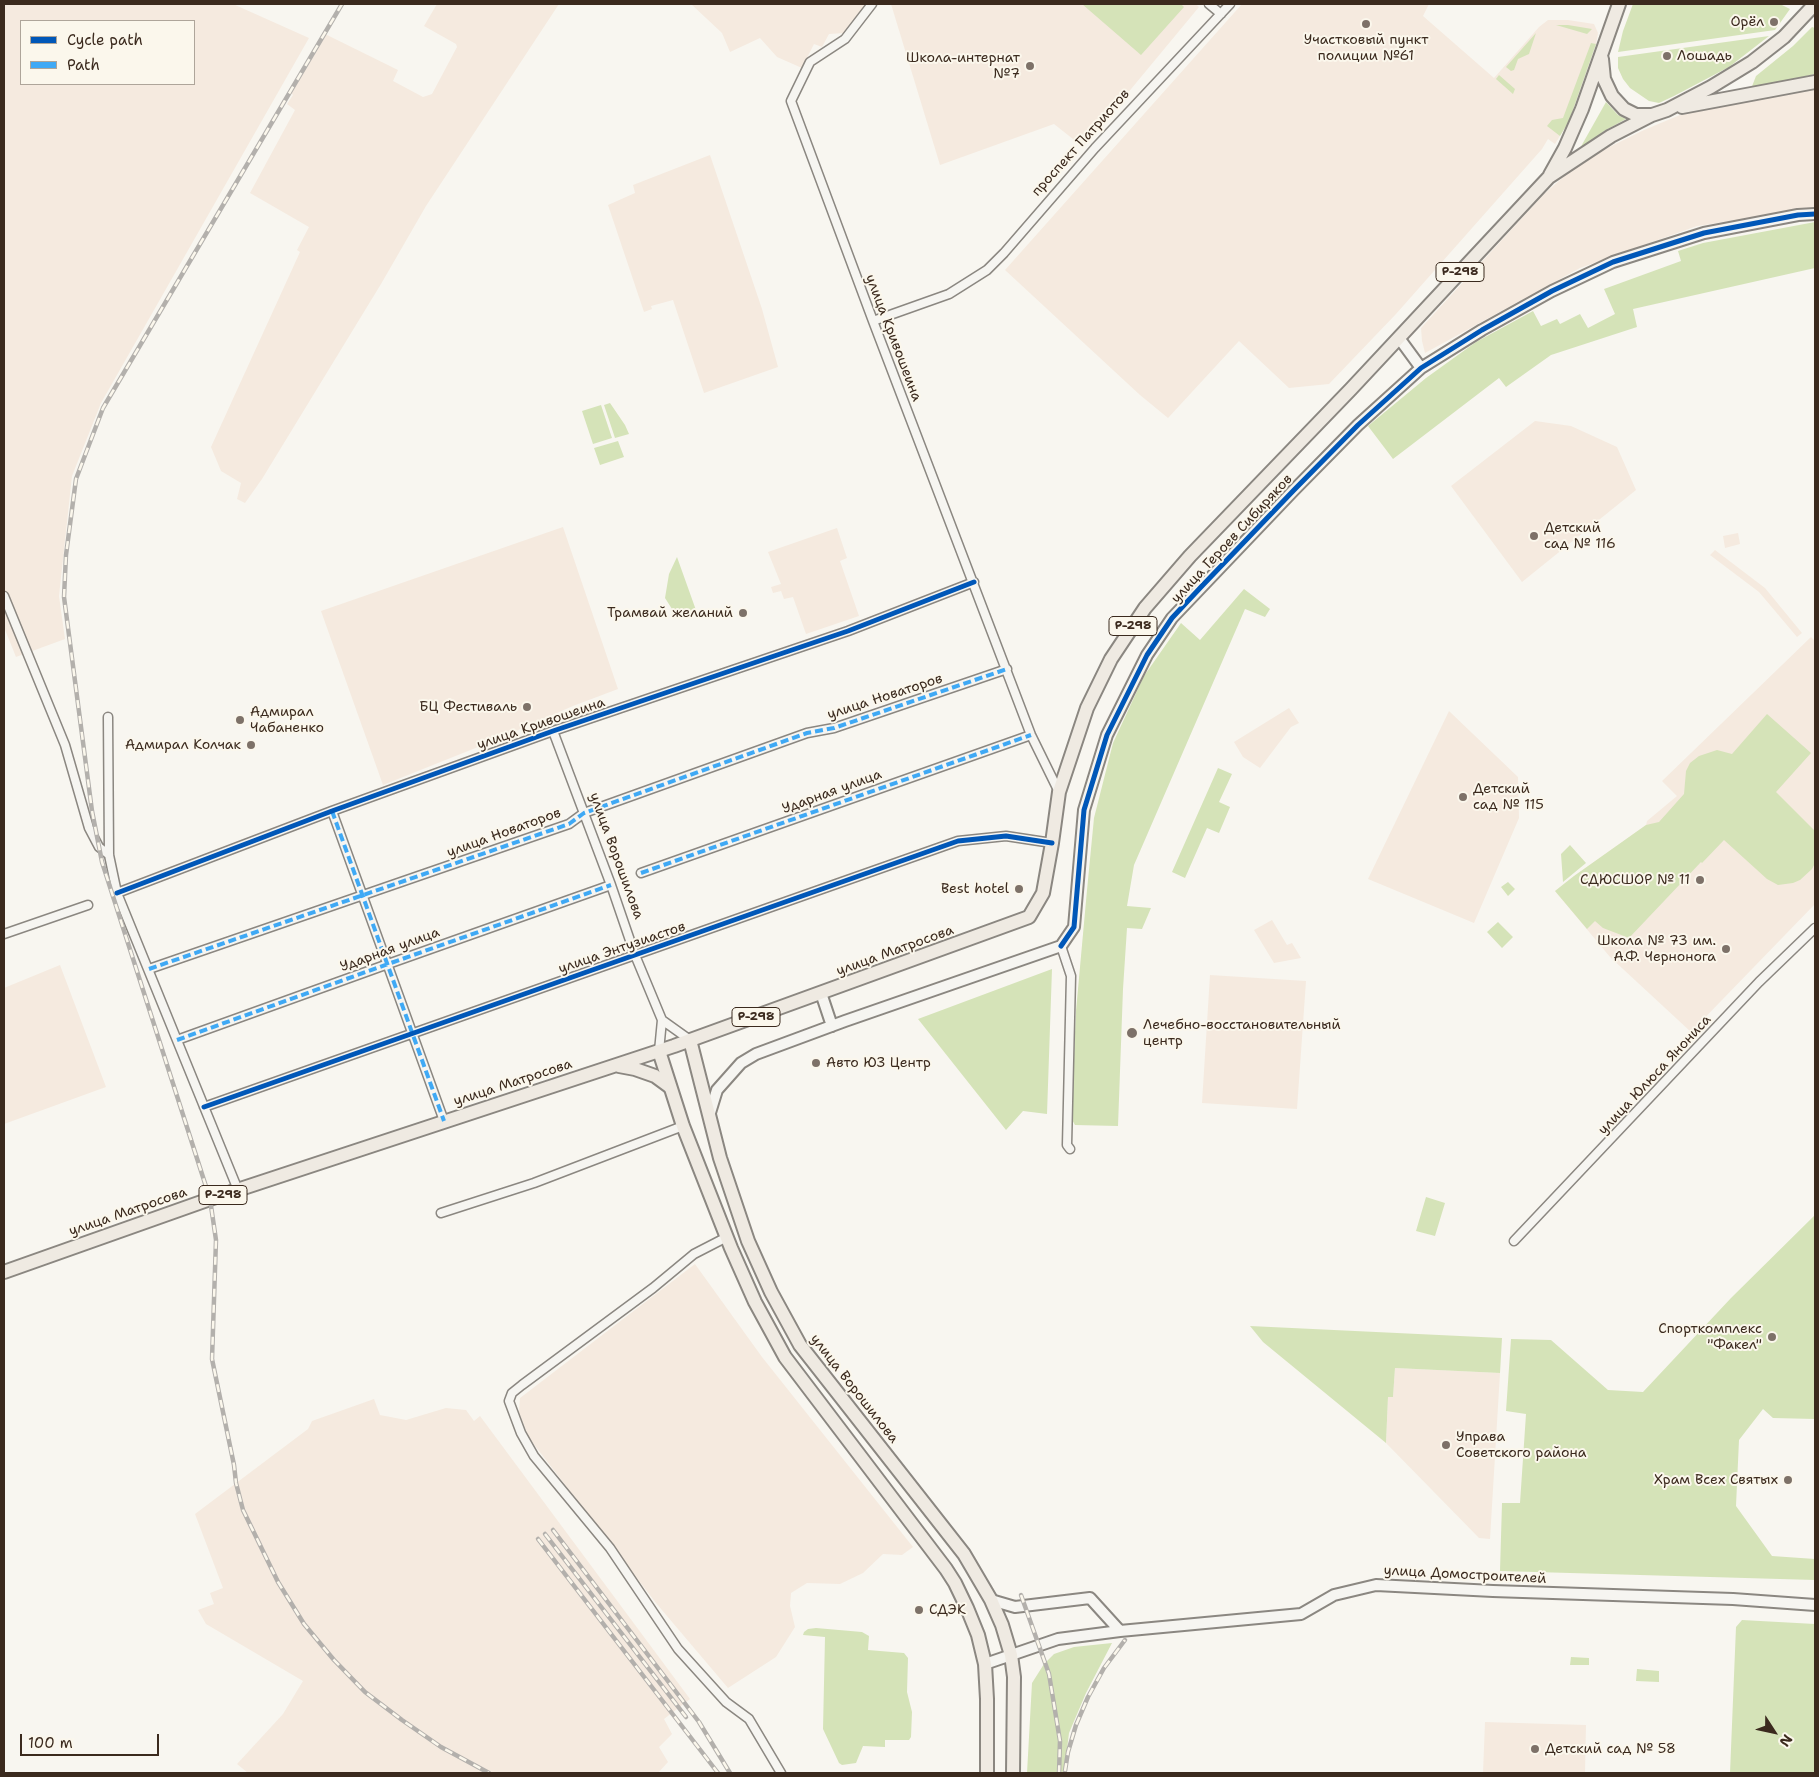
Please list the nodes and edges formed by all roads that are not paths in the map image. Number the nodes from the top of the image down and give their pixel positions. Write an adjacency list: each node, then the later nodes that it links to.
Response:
1 (872, 4): 13 (street, улица Кривошеина)
2 (1209, 4): 6 (street)
3 (1230, 4): 6 (street, проспект Патриотов)
4 (1618, 4): 7 (main road, Р-298)
5 (1815, 4): 9 (main road, Р-298)
6 (1221, 14): 13 (street, проспект Патриотов)
7 (1601, 54): 10 (main road); 11 (main road, Р-298)
8 (1815, 82): 9 (main road)
9 (1667, 110): 10 (main road, Р-298)
10 (1652, 116): 11 (main road, Р-298)
11 (1549, 177): 14 (main road, улица Героев Сибиряков / Р-298)
12 (1815, 214): 15 (street, улица Героев Сибиряков)
13 (873, 322): 16 (street, улица Кривошеина)
14 (1399, 338): 15 (street); 22 (main road, улица Героев Сибиряков / Р-298)
15 (1421, 368): 35 (street, улица Героев Сибиряков)
16 (974, 582): 18 (street, улица Кривошеина); 20 (street, улица Кривошеина)
17 (4, 596): 26 (street)
18 (1007, 669): 21 (street, улица Кривошеина); 24 (street, улица Новаторов)
19 (108, 717): 26 (street)
20 (553, 731): 23 (street, улица Кривошеина); 24 (street, улица Ворошилова)
21 (1031, 735): 22 (street, улица Кривошеина); 27 (street, Ударная улица)
22 (1059, 792): 25 (main road, улица Героев Сибиряков / Р-298)
23 (332, 811): 29 (street, улица Кривошеина); 30 (street)
24 (584, 813): 28 (street, улица Ворошилова); 30 (street, улица Новаторов)
25 (1052, 843): 32 (main road, улица Героев Сибиряков / Р-298); 36 (street, улица Энтузиастов)
26 (109, 855): 29 (street)
27 (641, 873)
28 (611, 886): 36 (street, улица Ворошилова); 37 (street, Ударная улица)
29 (117, 893): 38 (street)
30 (363, 895): 37 (street); 38 (street, улица Новаторов)
31 (88, 905): 34 (street)
32 (1029, 917): 39 (main road, улица Матросова / Р-298)
33 (1815, 928): 56 (street, улица Юлюса Янониса)
34 (4, 934)
35 (1061, 946): 41 (street); 52 (street)
36 (635, 955): 40 (street, улица Ворошилова); 42 (street, улица Энтузиастов)
37 (388, 964): 42 (street); 43 (street, Ударная улица)
38 (149, 969): 43 (street)
39 (821, 993): 41 (street); 44 (main road, улица Матросова / Р-298)
40 (662, 1020): 44 (street); 45 (street, улица Ворошилова)
41 (832, 1026): 49 (street)
42 (412, 1033): 48 (street, улица Энтузиастов); 50 (street)
43 (177, 1040): 48 (street)
44 (690, 1040): 45 (main road, улица Матросова / Р-298); 49 (main road, улица Ворошилова)
45 (659, 1051): 46 (main road, улица Матросова / Р-298); 47 (main road, улица Ворошилова)
46 (616, 1065): 47 (main road); 50 (main road, улица Матросова / Р-298)
47 (670, 1087): 51 (main road, улица Ворошилова)
48 (204, 1107): 53 (street)
49 (709, 1117): 58 (main road, улица Ворошилова)
50 (444, 1121): 53 (main road, улица Матросова / Р-298)
51 (683, 1126): 54 (street); 55 (main road, улица Ворошилова)
52 (1070, 1150)
53 (238, 1190): 57 (main road, улица Матросова / Р-298)
54 (441, 1213)
55 (727, 1237): 62 (main road, улица Ворошилова); 63 (street)
56 (1514, 1242)
57 (4, 1272)
58 (991, 1600): 60 (street); 61 (main road, улица Ворошилова)
59 (1815, 1604): 60 (street, улица Домостроителей)
60 (1120, 1631): 61 (street, улица Домостроителей)
61 (1011, 1655): 62 (street, улица Домостроителей); 65 (main road, улица Ворошилова)
62 (985, 1664): 64 (main road, улица Ворошилова)
63 (781, 1773)
64 (987, 1773)
65 (1013, 1773)

